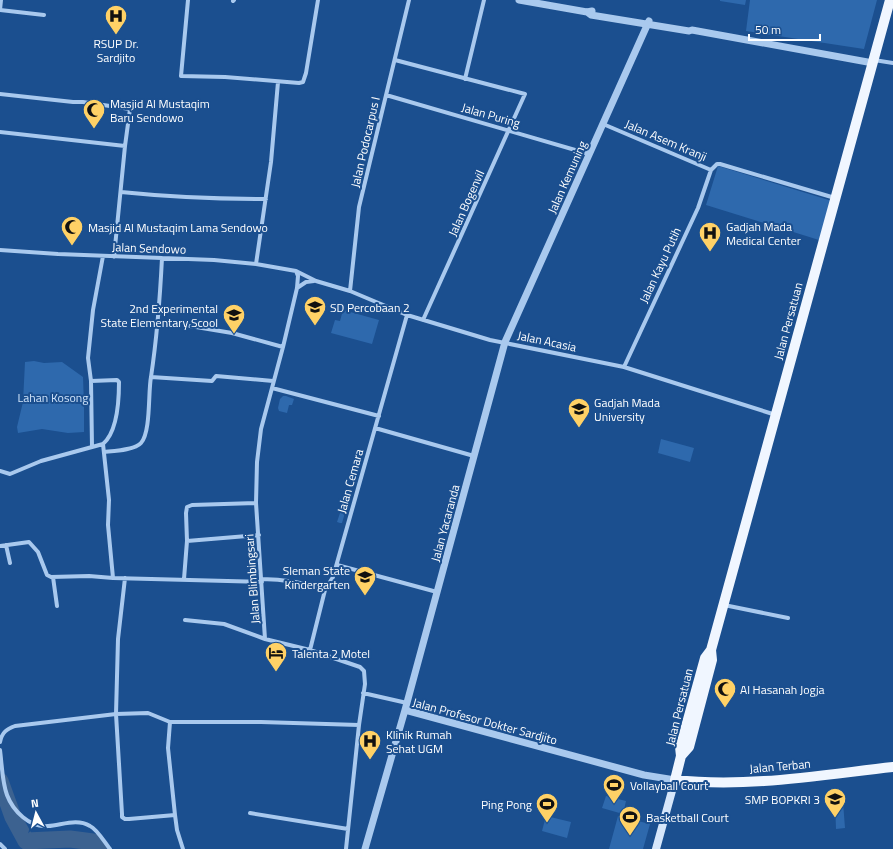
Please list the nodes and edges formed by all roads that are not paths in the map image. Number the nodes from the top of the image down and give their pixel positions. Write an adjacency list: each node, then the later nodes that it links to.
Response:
1 (1, 0): 8 (street)
2 (188, 0): 14 (street)
3 (318, 0): 14 (street)
4 (409, 0): 10 (street, Jalan Podocarpus I)
5 (484, 0): 13 (street)
6 (519, 0): 9 (street)
7 (890, 0): 11 (main road, Jalan Persatuan)
8 (44, 15)
9 (648, 23): 11 (street); 17 (street, Jalan Kemuning)
10 (395, 60): 13 (street); 16 (street, Jalan Podocarpus I)
11 (873, 62): 12 (street); 24 (main road, Jalan Persatuan)
12 (893, 63)
13 (465, 79): 18 (street, Jalan Bogenvil)
14 (278, 82): 25 (street)
15 (0, 94): 20 (street)
16 (386, 95): 18 (street, Jalan Puring); 34 (street, Jalan Podocarpus I)
17 (603, 124): 21 (street, Jalan Kemuning); 22 (street, Jalan Asem Kranji)
18 (510, 130): 21 (street, Jalan Puring); 36 (street, Jalan Bogenvil)
19 (0, 132): 20 (street)
20 (125, 146): 23 (street)
21 (589, 154): 38 (street, Jalan Kemuning)
22 (711, 170): 24 (street, Jalan Asem Kranji); 40 (street, Jalan Kayu Putih)
23 (121, 192): 25 (street); 28 (street)
24 (835, 198): 45 (main road, Jalan Persatuan)
25 (266, 199): 30 (street)
26 (0, 250): 27 (street, Jalan Sendowo)
27 (103, 256): 28 (street, Jalan Sendowo); 42 (street)
28 (114, 256): 29 (street, Jalan Sendowo)
29 (162, 258): 30 (street, Jalan Sendowo); 41 (street)
30 (256, 264): 31 (street, Jalan Sendowo)
31 (296, 271): 32 (street, Jalan Sendowo); 33 (street, Jalan Blimbingsari)
32 (316, 281): 33 (street); 34 (street, Jalan Acasia)
33 (297, 288): 39 (street, Jalan Blimbingsari)
34 (350, 291): 35 (street, Jalan Acasia)
35 (407, 316): 36 (street, Jalan Acasia); 46 (street, Jalan Cemara)
36 (423, 320): 38 (street, Jalan Acasia)
37 (190, 326): 39 (street)
38 (505, 342): 40 (street, Jalan Acasia); 51 (street, Jalan Yacaranda)
39 (283, 347): 43 (street, Jalan Blimbingsari)
40 (624, 367): 45 (street, Jalan Acasia)
41 (150, 377): 43 (street); 50 (street)
42 (91, 381): 48 (street); 49 (street)
43 (273, 381): 44 (street, Jalan Blimbingsari)
44 (272, 388): 46 (street); 53 (street, Jalan Blimbingsari)
45 (776, 415): 67 (main road, Jalan Persatuan)
46 (379, 416): 47 (street, Jalan Cemara)
47 (375, 428): 51 (street); 59 (street, Jalan Cemara)
48 (103, 444): 49 (street); 50 (street)
49 (92, 447): 52 (street)
50 (104, 452): 61 (street)
51 (474, 456): 66 (street, Jalan Yacaranda)
52 (0, 472)
53 (256, 503): 54 (street, Jalan Blimbingsari); 55 (street)
54 (259, 535): 55 (street); 64 (street, Jalan Blimbingsari)
55 (187, 541): 63 (street)
56 (6, 545): 57 (street); 58 (street); 60 (street)
57 (0, 546)
58 (10, 564)
59 (337, 565): 65 (street, Jalan Cemara); 66 (street)
60 (53, 577): 61 (street); 68 (street)
61 (113, 578): 62 (street)
62 (125, 578): 63 (street); 76 (street)
63 (184, 579): 64 (street)
64 (262, 580): 65 (street); 71 (street, Jalan Blimbingsari)
65 (325, 590): 72 (street, Jalan Cemara)
66 (437, 592): 74 (street, Jalan Yacaranda)
67 (723, 605): 69 (street); 82 (main road, Jalan Persatuan)
68 (57, 606)
69 (788, 618)
70 (185, 620): 71 (street)
71 (266, 639): 72 (street, Jalan Blimbingsari)
72 (310, 650): 73 (street, Jalan Blimbingsari)
73 (363, 693): 74 (street); 78 (street, Jalan Blimbingsari)
74 (407, 703): 75 (street, Jalan Yacaranda)
75 (405, 710): 82 (street, Jalan Profesor Dokter Sardjito); 91 (street, Jalan Profesor Dokter Sardjito)
76 (116, 714): 77 (street); 79 (street); 84 (street)
77 (170, 722): 78 (street); 84 (street)
78 (358, 725): 85 (street, Jalan Blimbingsari)
79 (0, 742)
80 (0, 750): 88 (street)
81 (891, 765): 82 (main road, Jalan Terban)
82 (675, 780): 92 (main road)
83 (250, 813): 85 (street)
84 (175, 815): 89 (street)
85 (348, 829): 90 (street, Jalan Blimbingsari)
86 (0, 844): 87 (street)
87 (5, 849)
88 (110, 849)
89 (184, 849)
90 (346, 849)
91 (365, 849)
92 (658, 849)

